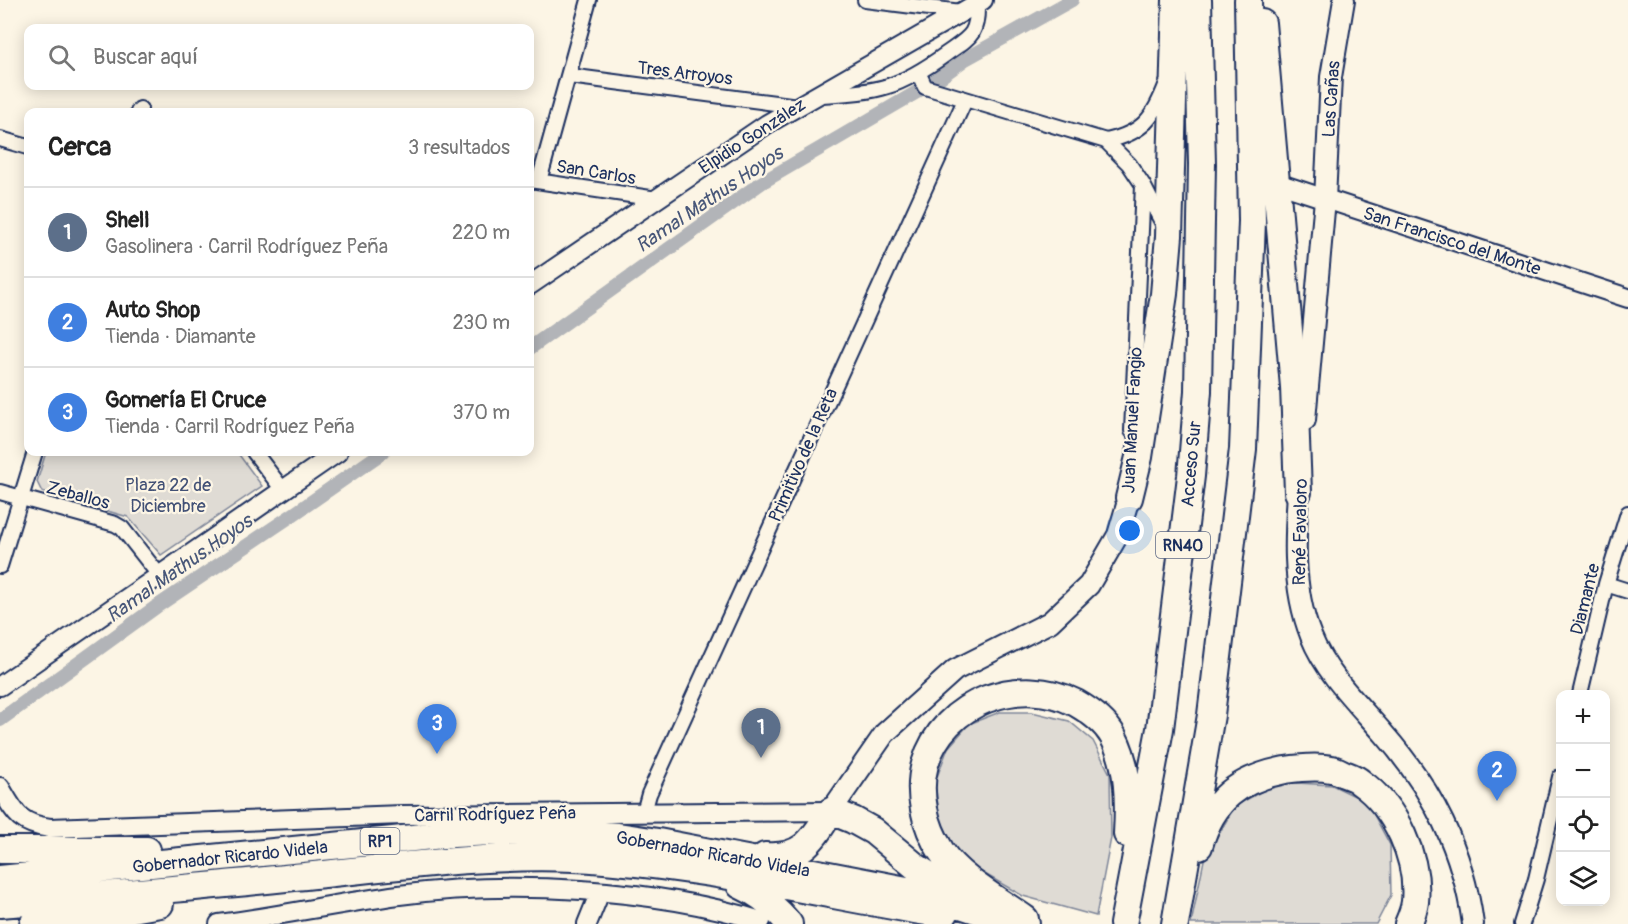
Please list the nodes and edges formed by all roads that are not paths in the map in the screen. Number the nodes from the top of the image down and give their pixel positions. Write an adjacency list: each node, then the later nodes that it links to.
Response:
1 (589, 0): 12 (street)
2 (865, 0): 9 (street)
3 (1176, 0): 10 (highway)
4 (1198, 0): 55 (highway, Acceso Sur / RN40)
5 (1248, 0): 61 (highway, RN40)
6 (1259, 0): 20 (highway)
7 (1344, 0): 23 (main road, Las Cañas)
8 (980, 2): 9 (street, Elpidio González); 11 (street)
9 (961, 12): 13 (street, Elpidio González)
10 (1174, 58): 17 (street); 24 (highway)
11 (919, 74): 13 (street); 14 (street)
12 (569, 76): 15 (street, Tres Arroyos); 19 (street)
13 (817, 95): 15 (street, Elpidio González)
14 (965, 100): 17 (street); 45 (street, Primitivo de la Reta)
15 (798, 106): 22 (street, Elpidio González)
16 (0, 139): 18 (street)
17 (1106, 141): 21 (street)
18 (24, 146)
19 (534, 181): 22 (street, San Carlos)
20 (1277, 183): 23 (street, San Francisco del Monte); 32 (highway)
21 (1143, 184): 24 (street); 34 (street, Juan Manuel Fangio)
22 (657, 199): 25 (street, Elpidio González)
23 (1325, 199): 26 (street, San Francisco del Monte); 32 (main road, René Favaloro)
24 (1169, 236): 34 (highway)
25 (534, 282)
26 (1628, 298)
27 (34, 456): 33 (street)
28 (257, 456): 30 (street)
29 (332, 456): 30 (street)
30 (283, 490): 37 (street)
31 (0, 492): 33 (street, Zeballos)
32 (1298, 492): 63 (main road, René Favaloro)
33 (21, 498): 36 (street); 37 (street, Zeballos)
34 (1129, 498): 44 (main road, Juan Manuel Fangio)
35 (1628, 513): 38 (street, Diamante)
36 (0, 566)
37 (159, 575): 40 (street)
38 (1606, 584): 39 (street); 41 (street, Diamante)
39 (1628, 591)
40 (0, 687)
41 (1581, 690)
42 (0, 787): 45 (street, Carril Rodríguez Peña)
43 (1556, 794): 64 (street)
44 (831, 811): 45 (street, Carril Rodríguez Peña); 48 (highway); 53 (highway)
45 (644, 812)
46 (0, 850): 47 (highway)
47 (274, 852): 48 (highway, Gobernador Ricardo Videla / RP1); 51 (highway, Gobernador Ricardo Videla / RP1)
48 (720, 864): 51 (highway, Gobernador Ricardo Videla / RP1); 53 (highway, Gobernador Ricardo Videla / RP1); 58 (highway)
49 (0, 879): 51 (highway, Gobernador Ricardo Videla / RP1)
50 (600, 892): 54 (street); 56 (street); 57 (street)
51 (36, 900): 52 (highway, Gobernador Ricardo Videla / RP1)
52 (0, 904)
53 (990, 915): 59 (highway, Gobernador Ricardo Videla)
54 (761, 921)
55 (1123, 923): 60 (highway)
56 (219, 924)
57 (587, 924)
58 (789, 924)
59 (1026, 924)
60 (1033, 924)
61 (1175, 924): 62 (highway)
62 (1408, 924)
63 (1473, 924)
64 (1522, 924)

